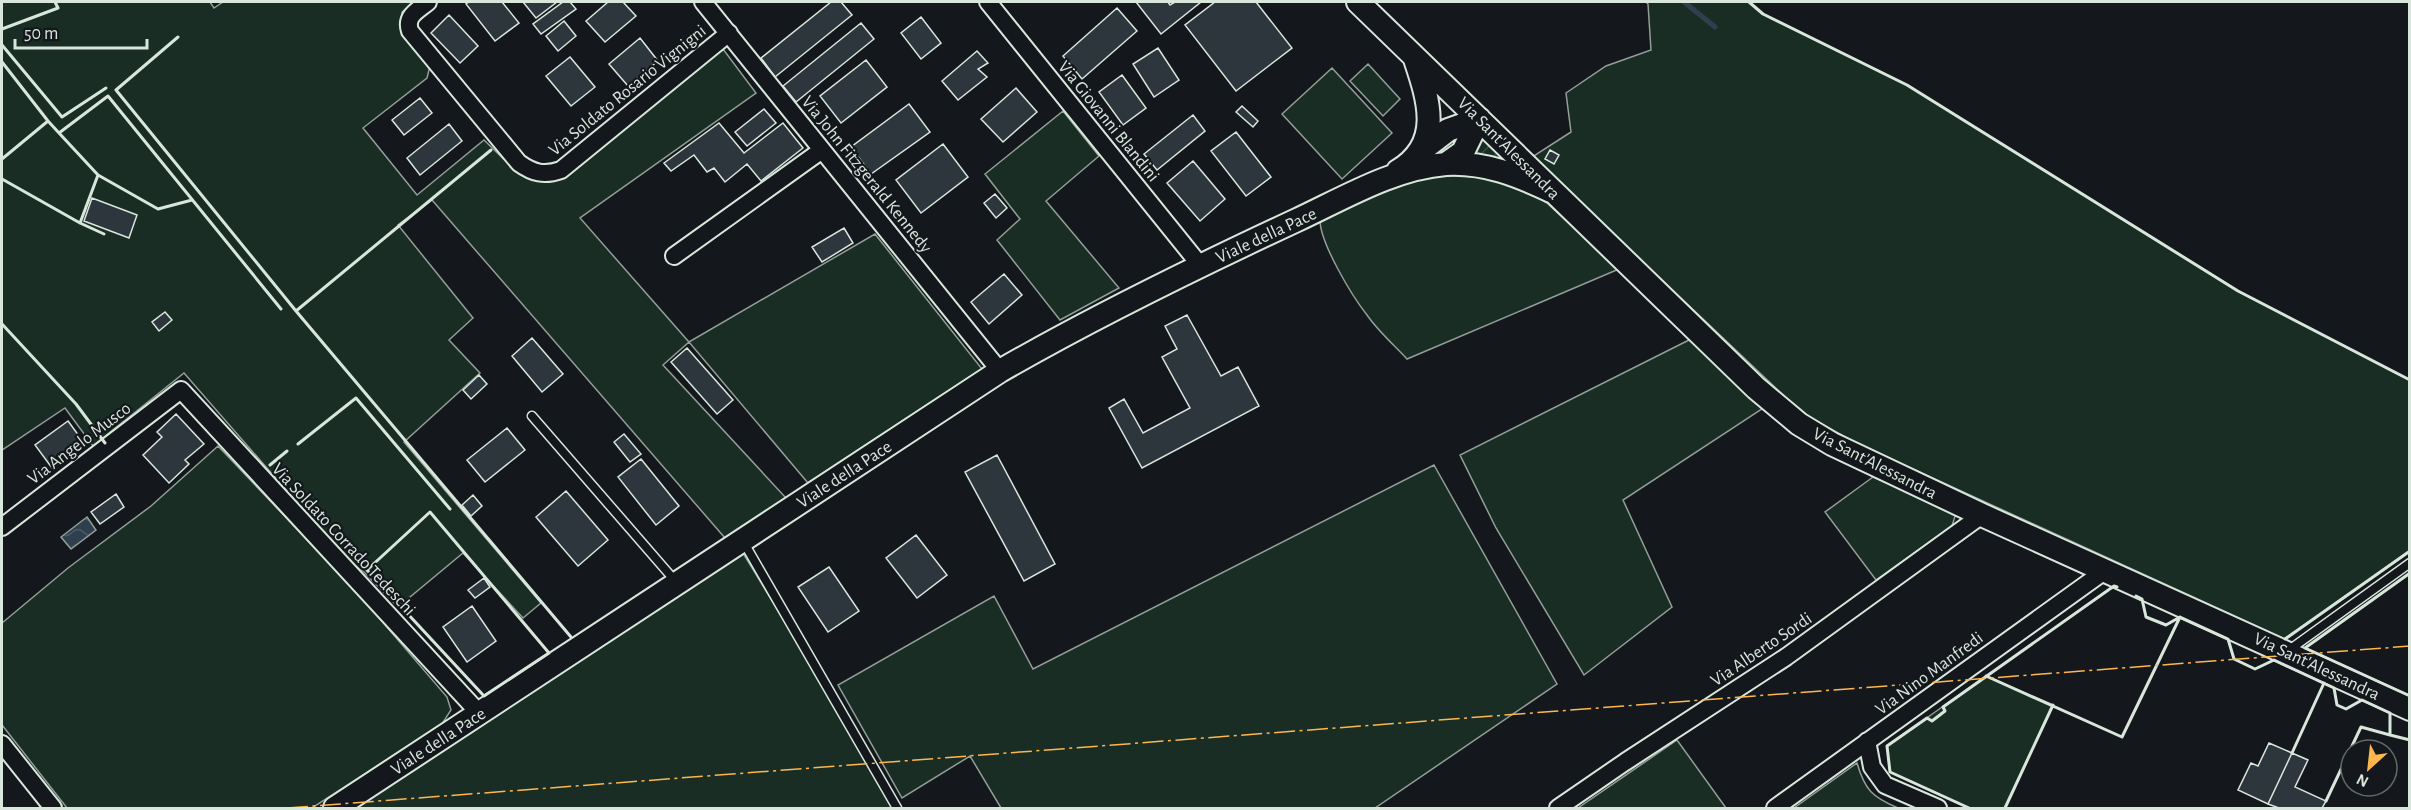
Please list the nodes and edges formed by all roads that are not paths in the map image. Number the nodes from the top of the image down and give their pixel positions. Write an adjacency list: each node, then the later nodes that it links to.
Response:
1 (428, 2): 5 (street, Via Soldato Rosario Vignigni)
2 (703, 2): 5 (street, Via John Fitzgerald Kennedy)
3 (988, 2): 14 (street, Via Giovanni Blandini)
4 (1358, 2): 6 (street, Via Sant'Alessandra)
5 (729, 33): 8 (street, Via John Fitzgerald Kennedy)
6 (1414, 56): 7 (street, Via Sant'Alessandra); 9 (street)
7 (1479, 118): 9 (street); 10 (street); 12 (street, Via Sant'Alessandra)
8 (822, 150): 13 (street); 15 (street, Via John Fitzgerald Kennedy)
9 (1422, 150): 11 (street)
10 (1446, 165): 11 (street); 12 (street)
11 (1378, 183): 14 (street, Viale della Pace)
12 (1551, 191): 18 (street, Via Sant'Alessandra)
13 (674, 256)
14 (1200, 266): 15 (street, Viale della Pace)
15 (1000, 371): 20 (street, Viale della Pace)
16 (181, 390): 19 (street, Via Angelo Musco); 26 (street, Via Soldato Corrado Tedeschi)
17 (532, 416): 23 (lane)
18 (1982, 515): 22 (street, Via Sant'Alessandra); 32 (street, Via Alberto Sordi)
19 (2, 527)
20 (743, 540): 23 (street, Viale della Pace); 31 (lane)
21 (2409, 563): 24 (lane)
22 (2106, 570): 24 (street, Via Sant'Alessandra); 27 (street, Via Nino Manfredi)
23 (677, 584): 26 (street, Viale della Pace)
24 (2286, 652): 25 (street, Via Sant'Alessandra)
25 (2409, 709)
26 (480, 714): 30 (street, Viale della Pace)
27 (1867, 741): 33 (street, Via Nino Manfredi); 34 (street)
28 (2, 744): 29 (street)
29 (53, 808)
30 (334, 808)
31 (897, 808)
32 (1558, 808)
33 (1774, 808)
34 (1938, 808)

